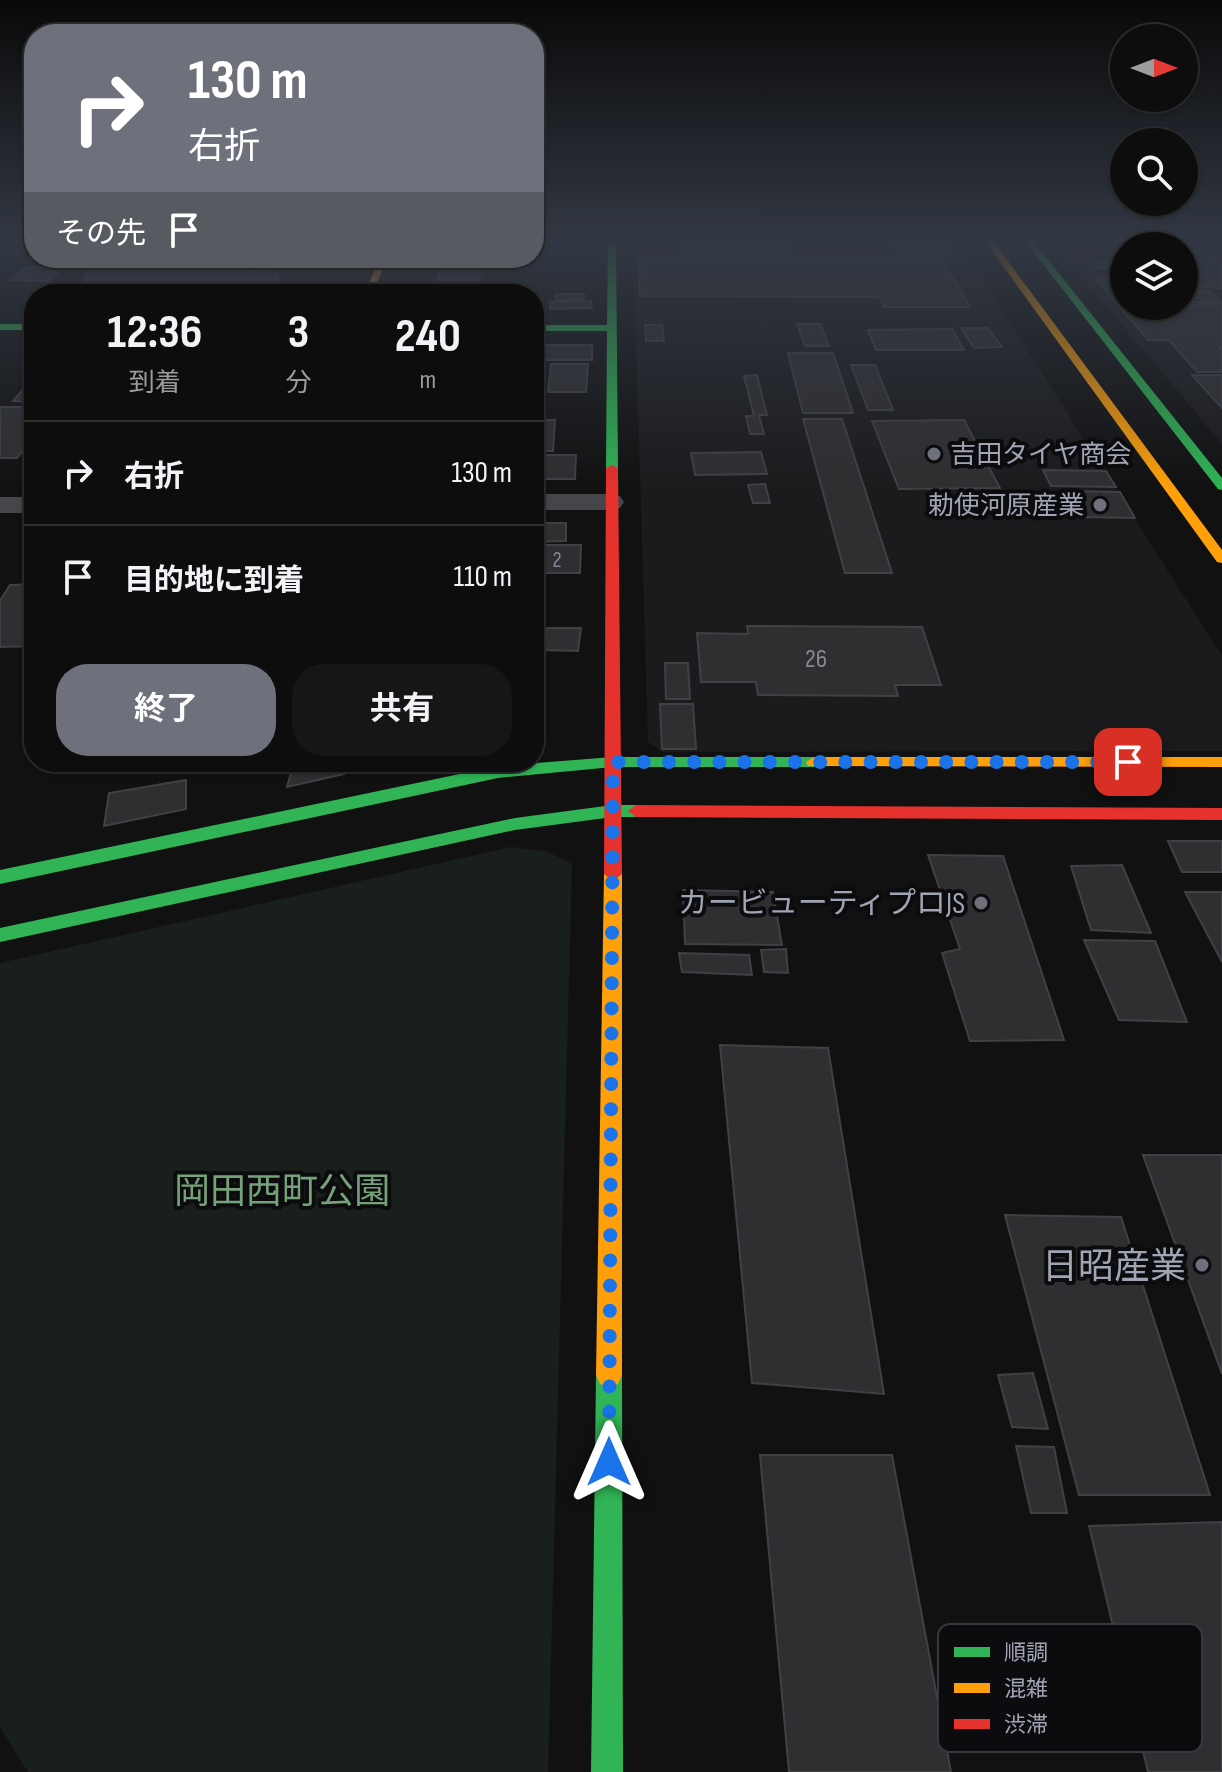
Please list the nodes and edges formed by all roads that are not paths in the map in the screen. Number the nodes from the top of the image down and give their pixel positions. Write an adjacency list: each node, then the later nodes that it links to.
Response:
1 (613, 324): 7 (street)
2 (1050, 324): 13 (street)
3 (1094, 324): 8 (street)
4 (0, 327): 5 (street)
5 (24, 327)
6 (544, 328): 7 (street)
7 (613, 328): 10 (street)
8 (1222, 486)
9 (544, 502): 10 (street)
10 (611, 502): 14 (street)
11 (0, 505): 12 (street)
12 (24, 505)
13 (1222, 559)
14 (613, 762): 15 (street); 16 (street); 18 (street)
15 (1222, 762)
16 (544, 768)
17 (498, 772): 20 (street)
18 (613, 811): 19 (street); 21 (street); 22 (street)
19 (1222, 814)
20 (0, 877)
21 (0, 935)
22 (607, 1772)

